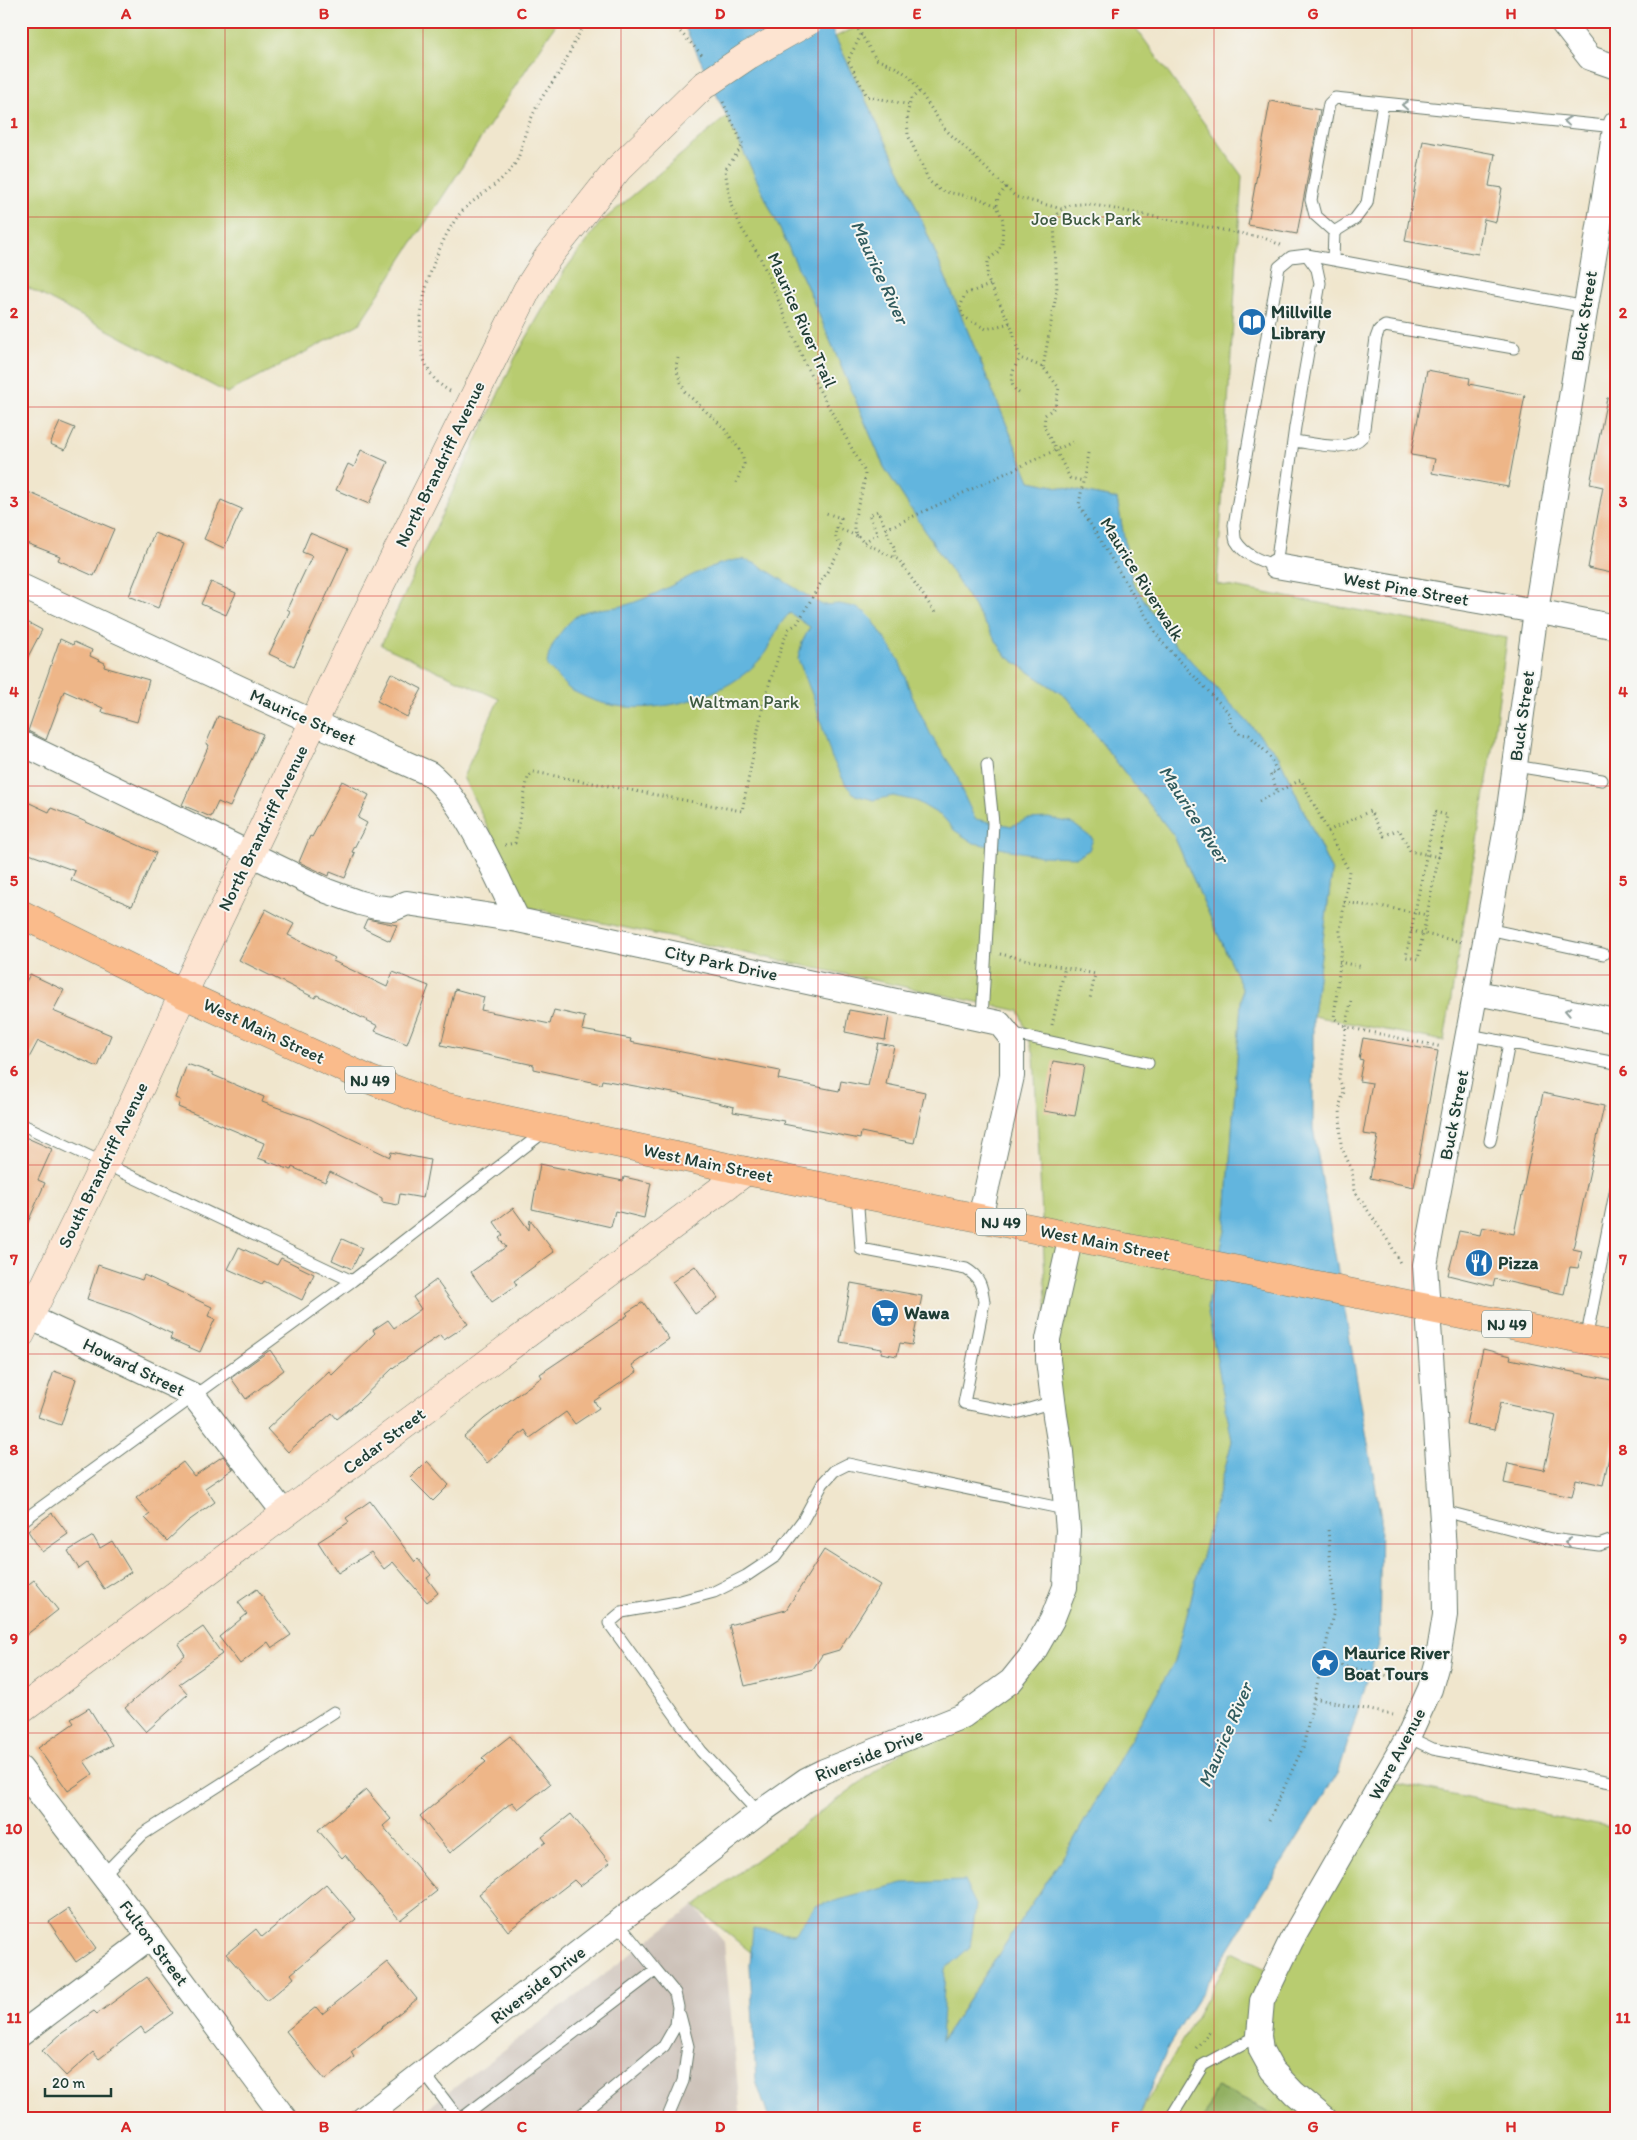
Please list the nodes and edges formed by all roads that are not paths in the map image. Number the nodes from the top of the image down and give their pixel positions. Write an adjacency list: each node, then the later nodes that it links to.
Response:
1 (809, 21): 17 (main road, North Brandriff Avenue, bridge)
2 (1561, 21): 3 (street)
3 (1616, 67)
4 (1383, 103): 5 (lane, one-way to 4); 7 (lane); 7 (lane)
5 (1615, 125): 6 (street, Buck Street)
6 (1609, 204): 10 (street, Buck Street)
7 (1334, 232): 9 (lane)
8 (1307, 255): 9 (lane); 12 (lane); 13 (lane)
9 (1333, 260): 10 (lane)
10 (1586, 307): 15 (street, Buck Street)
11 (1514, 348): 12 (lane)
12 (1293, 440): 13 (lane)
13 (1276, 566): 15 (street, West Pine Street)
14 (21, 586): 17 (street, Maurice Street)
15 (1536, 611): 16 (street, West Pine Street); 20 (street, Buck Street)
16 (1616, 627)
17 (313, 722): 22 (main road, North Brandriff Avenue); 24 (street, Maurice Street)
18 (21, 743): 22 (street)
19 (987, 765): 29 (lane)
20 (1515, 766): 21 (lane); 25 (street, Buck Street)
21 (1602, 780)
22 (250, 853): 24 (street, City Park Drive); 27 (main road, North Brandriff Avenue)
23 (21, 914): 27 (highway, West Main Street / NJ 49)
24 (518, 920): 29 (street, City Park Drive)
25 (1488, 929): 26 (lane); 28 (street, Buck Street)
26 (1603, 954)
27 (183, 994): 37 (highway, West Main Street / NJ 49); 39 (main road, South Brandriff Avenue)
28 (1477, 994): 30 (street, one-way to 28); 32 (street, Buck Street)
29 (982, 1018): 31 (street, City Park Drive)
30 (1616, 1021)
31 (1008, 1032): 34 (lane); 43 (street)
32 (1469, 1035): 33 (lane); 46 (street, Buck Street)
33 (1509, 1043): 35 (lane); 38 (lane)
34 (1148, 1063)
35 (1616, 1063)
36 (21, 1124): 39 (lane)
37 (546, 1130): 40 (highway, West Main Street / NJ 49); 45 (lane)
38 (1490, 1141)
39 (104, 1164): 45 (lane); 47 (main road, South Brandriff Avenue)
40 (746, 1171): 42 (highway, West Main Street / NJ 49); 54 (main road, Cedar Street)
41 (1616, 1188): 48 (lane)
42 (857, 1193): 43 (highway, West Main Street / NJ 49); 51 (lane)
43 (980, 1218): 44 (highway, West Main Street / NJ 49)
44 (1071, 1236): 46 (highway, West Main Street / NJ 49); 51 (street, Riverside Drive)
45 (352, 1281): 50 (lane)
46 (1428, 1308): 48 (highway, NJ 49); 53 (street, Ware Avenue)
47 (24, 1322): 50 (street, Howard Street)
48 (1586, 1340): 49 (highway, NJ 49)
49 (1616, 1346)
50 (193, 1396): 54 (street, Howard Street); 55 (lane)
51 (1053, 1402): 52 (street, Riverside Drive)
52 (1065, 1509): 62 (street, Riverside Drive); 62 (lane)
53 (1440, 1510): 56 (lane, one-way to 53); 59 (street, Ware Avenue)
54 (285, 1514): 57 (main road, Cedar Street)
55 (21, 1522)
56 (1616, 1539)
57 (21, 1710)
58 (334, 1712): 63 (lane)
59 (1408, 1737): 61 (lane); 69 (street, Ware Avenue)
60 (21, 1769): 63 (street, Fulton Street)
61 (1616, 1783)
62 (759, 1813): 64 (street, Riverside Drive)
63 (102, 1874): 65 (street, Fulton Street)
64 (618, 1923): 66 (lane); 70 (street, Riverside Drive)
65 (150, 1937): 68 (street); 71 (street, Fulton Street)
66 (656, 1970): 67 (lane); 73 (lane)
67 (678, 2007): 74 (lane); 75 (lane)
68 (21, 2034)
69 (1259, 2035): 76 (lane); 77 (street, Ware Avenue)
70 (424, 2073): 72 (street, Riverside Drive); 73 (lane)
71 (285, 2119)
72 (363, 2119)
73 (460, 2119)
74 (576, 2119)
75 (667, 2119)
76 (1170, 2119)
77 (1325, 2119)

